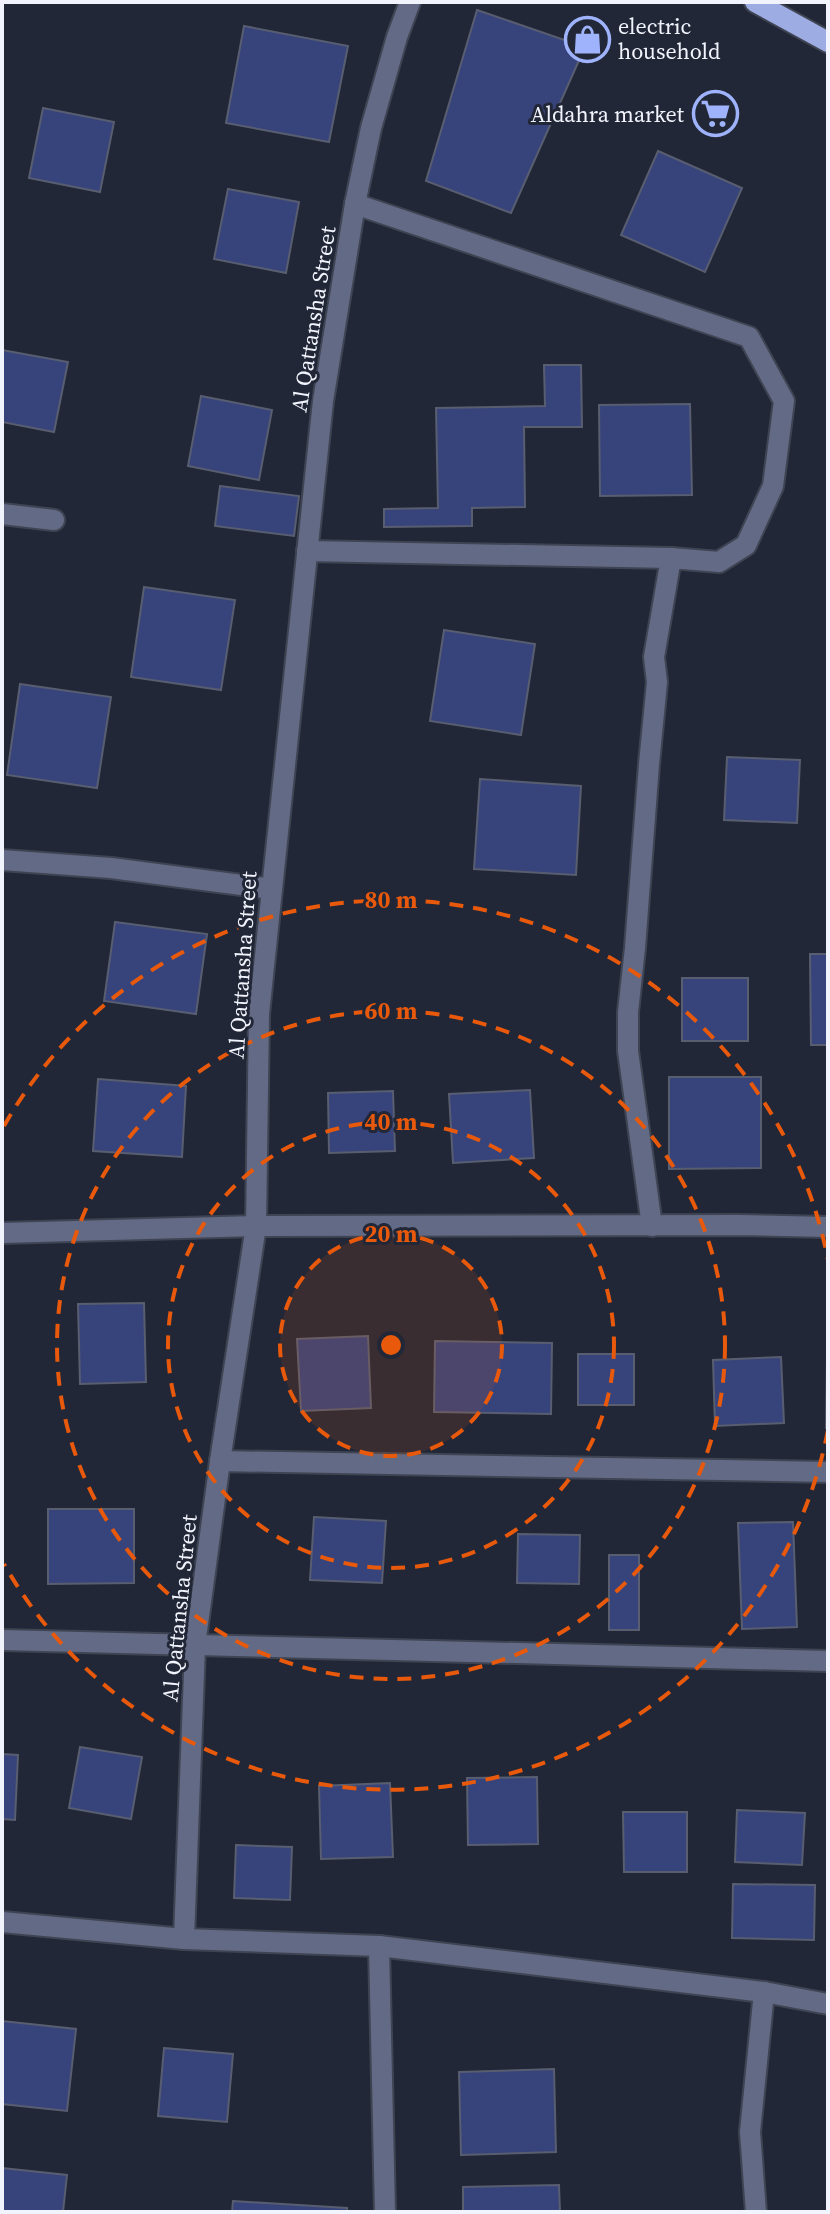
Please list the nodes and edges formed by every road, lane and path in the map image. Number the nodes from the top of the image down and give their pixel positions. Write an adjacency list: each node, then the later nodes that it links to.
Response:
1 (410, 2): 4 (street, Al Qattansha Street)
2 (755, 2): 3 (main road)
3 (828, 42)
4 (355, 204): 7 (street, Al Qattansha Street); 8 (street)
5 (2, 514): 6 (street)
6 (54, 520)
7 (307, 551): 8 (street); 10 (street, Al Qattansha Street)
8 (671, 558): 12 (street)
9 (2, 860): 10 (street)
10 (272, 889): 11 (street, Al Qattansha Street)
11 (256, 1226): 12 (street); 14 (street); 15 (street, Al Qattansha Street)
12 (652, 1226): 13 (street)
13 (828, 1227)
14 (2, 1233)
15 (220, 1461): 16 (street); 18 (street, Al Qattansha Street)
16 (828, 1472)
17 (2, 1640): 18 (street)
18 (195, 1646): 19 (street); 21 (street, Al Qattansha Street)
19 (828, 1661)
20 (2, 1922): 21 (street)
21 (184, 1939): 22 (street)
22 (379, 1946): 23 (street); 25 (street)
23 (764, 1992): 24 (street); 26 (street)
24 (828, 2004)
25 (385, 2212)
26 (756, 2212)

